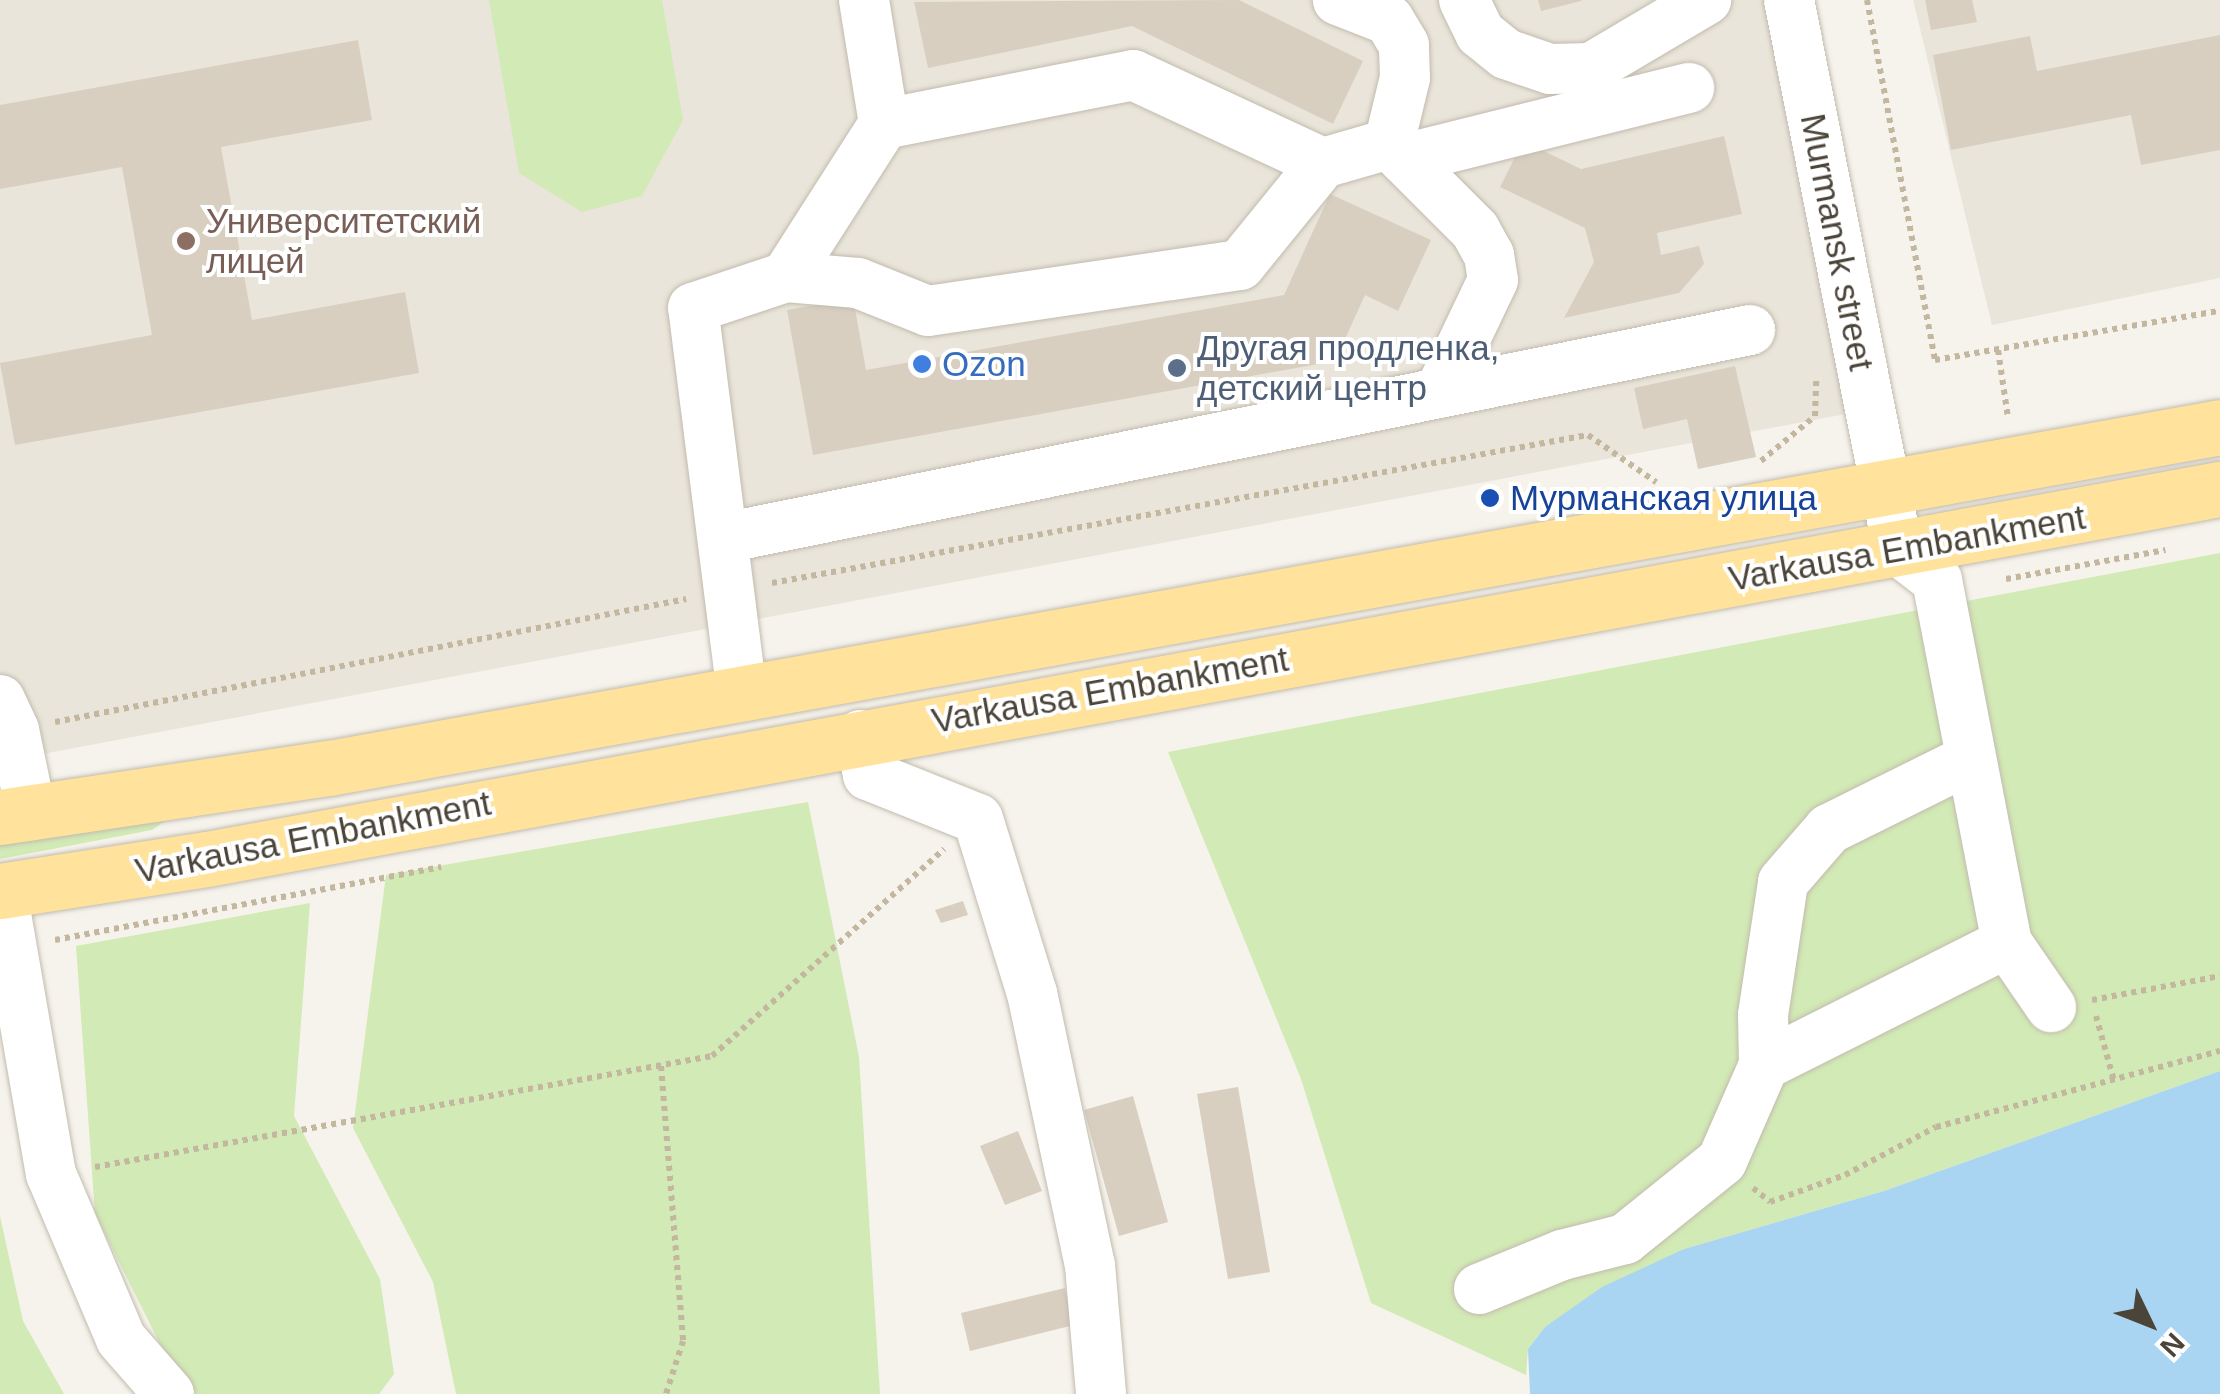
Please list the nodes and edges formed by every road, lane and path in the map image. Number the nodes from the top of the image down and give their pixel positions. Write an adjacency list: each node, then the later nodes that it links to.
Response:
1 (864, 0): 8 (street)
2 (1338, 0): 9 (street)
3 (1464, 0): 4 (street)
4 (1706, 0)
5 (1789, 0): 19 (street, Murmansk street)
6 (1867, 0): 12 (path)
7 (1689, 88): 9 (street)
8 (884, 124): 10 (street); 11 (street)
9 (1396, 152): 10 (street); 15 (street)
10 (1323, 163): 11 (street)
11 (786, 277): 21 (street)
12 (2220, 312)
13 (1750, 330): 15 (street)
14 (1817, 364): 17 (path)
15 (1440, 393): 21 (street)
16 (2220, 427): 19 (main road, Varkausa Embankment)
17 (1745, 464)
18 (1674, 479): 24 (path)
19 (1885, 483): 22 (street); 23 (main road, Varkausa Embankment)
20 (2220, 489): 22 (main road, Varkausa Embankment)
21 (724, 538): 24 (street)
22 (1898, 550): 26 (main road, Varkausa Embankment); 31 (street)
23 (1320, 586): 25 (main road, Varkausa Embankment); 26 (main road)
24 (730, 590): 28 (street); 29 (path)
25 (1212, 608): 27 (main road); 28 (main road, Varkausa Embankment)
26 (1331, 650): 27 (main road, Varkausa Embankment)
27 (1226, 668): 30 (main road, Varkausa Embankment)
28 (742, 694): 32 (main road, Varkausa Embankment)
29 (7, 715): 34 (street)
30 (860, 735): 35 (street); 36 (main road, Varkausa Embankment)
31 (1970, 759): 39 (street); 43 (street)
32 (328, 768): 33 (main road, Varkausa Embankment); 36 (main road)
33 (209, 789): 34 (main road, Varkausa Embankment); 37 (main road)
34 (16, 814)
35 (978, 819): 44 (path); 51 (street)
36 (334, 833): 37 (main road, Varkausa Embankment)
37 (207, 859): 38 (main road, Varkausa Embankment)
38 (1, 891): 47 (street)
39 (2007, 944): 41 (street); 43 (street)
40 (2220, 976): 41 (path)
41 (2071, 1004): 45 (path)
42 (2220, 1051): 45 (path)
43 (1764, 1065): 46 (street)
44 (661, 1066): 47 (path); 50 (path)
45 (2114, 1082): 46 (path)
46 (1722, 1161): 48 (street)
47 (51, 1174): 49 (street)
48 (1478, 1289)
49 (169, 1394)
50 (666, 1394)
51 (1101, 1394)

